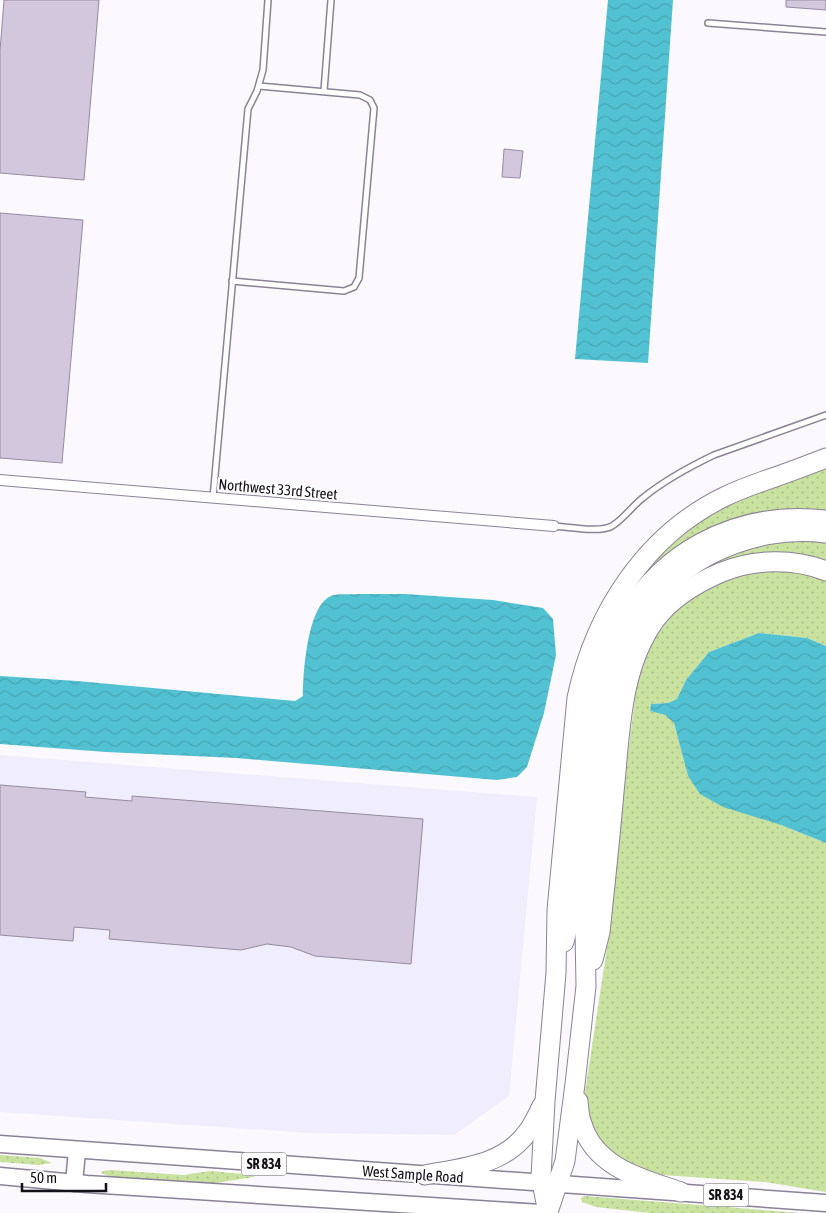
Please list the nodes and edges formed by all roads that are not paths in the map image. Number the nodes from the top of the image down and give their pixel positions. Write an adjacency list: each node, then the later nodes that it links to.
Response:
1 (268, 0): 5 (lane)
2 (331, 0): 6 (lane)
3 (708, 23): 4 (lane)
4 (826, 32)
5 (259, 86): 6 (lane); 7 (lane)
6 (327, 92): 7 (lane)
7 (232, 281): 11 (lane)
8 (826, 415): 13 (lane)
9 (826, 458): 16 (highway)
10 (0, 480): 11 (street, Northwest 33rd Street)
11 (213, 499): 13 (street, Northwest 33rd Street)
12 (826, 520): 16 (highway)
13 (554, 526)
14 (826, 533): 17 (highway)
15 (826, 571): 17 (highway)
16 (556, 973): 19 (highway)
17 (586, 986): 18 (highway)
18 (575, 1084): 25 (highway); 26 (highway)
19 (545, 1101): 22 (highway); 25 (highway)
20 (0, 1144): 21 (main road, West Sample Road / SR 834)
21 (76, 1150): 22 (main road, West Sample Road / SR 834); 24 (main road)
22 (425, 1175): 25 (main road, West Sample Road / SR 834)
23 (0, 1176): 24 (main road, West Sample Road / SR 834)
24 (74, 1183): 28 (main road, West Sample Road / SR 834)
25 (550, 1183): 26 (main road, West Sample Road / SR 834); 29 (highway)
26 (681, 1192): 27 (main road, West Sample Road / SR 834)
27 (826, 1203)
28 (541, 1213)
29 (548, 1213)

